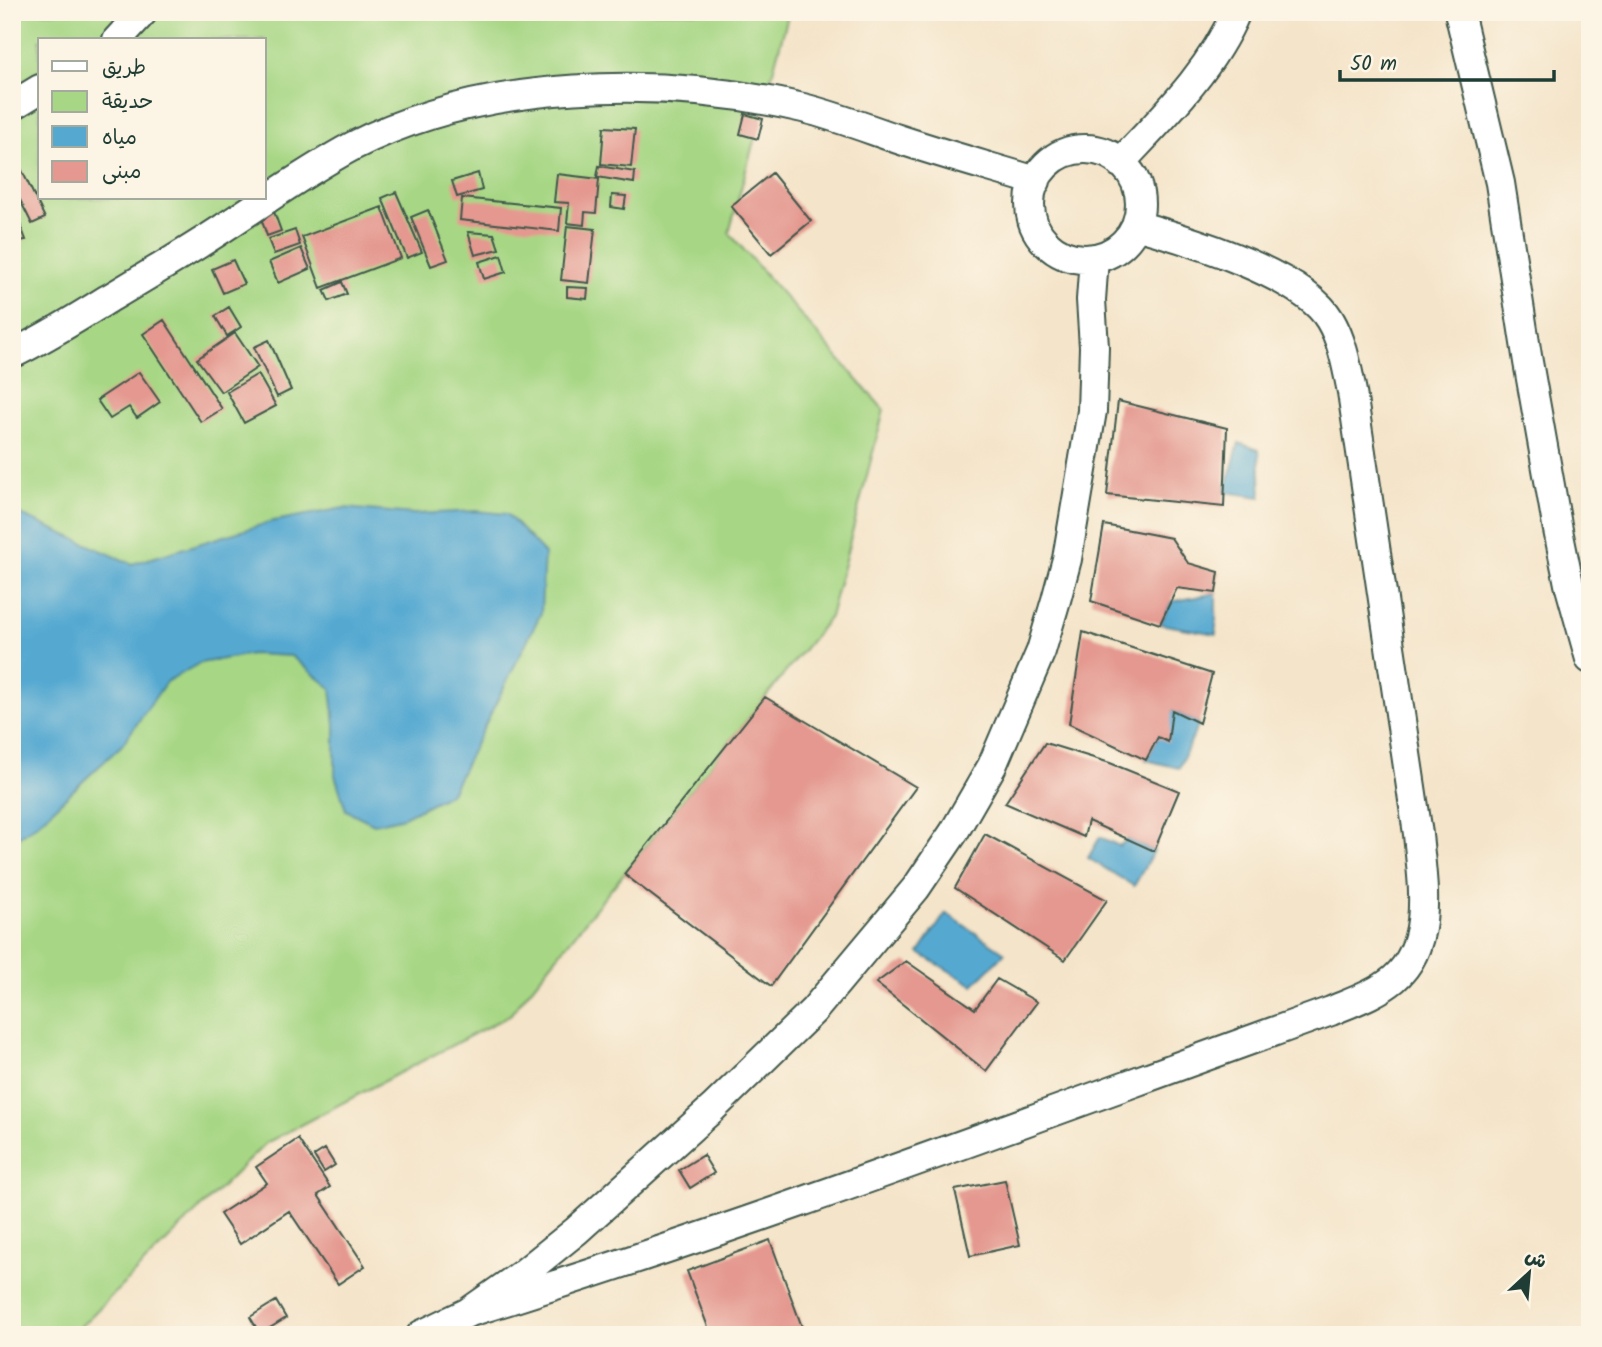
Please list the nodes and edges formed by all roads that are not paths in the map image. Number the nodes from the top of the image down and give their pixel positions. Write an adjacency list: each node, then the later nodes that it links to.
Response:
1 (143, 12): 4 (street)
2 (1236, 12): 7 (street)
3 (1459, 12): 14 (street)
4 (119, 38)
5 (38, 90): 6 (street)
6 (12, 106)
7 (1120, 163): 8 (street); 11 (street)
8 (1036, 181): 9 (street); 12 (street)
9 (266, 199)
10 (265, 200): 13 (street)
11 (1136, 225): 12 (street); 15 (street)
12 (1094, 258): 15 (street)
13 (12, 354)
14 (1590, 659)
15 (467, 1313): 16 (street)
16 (421, 1335)

